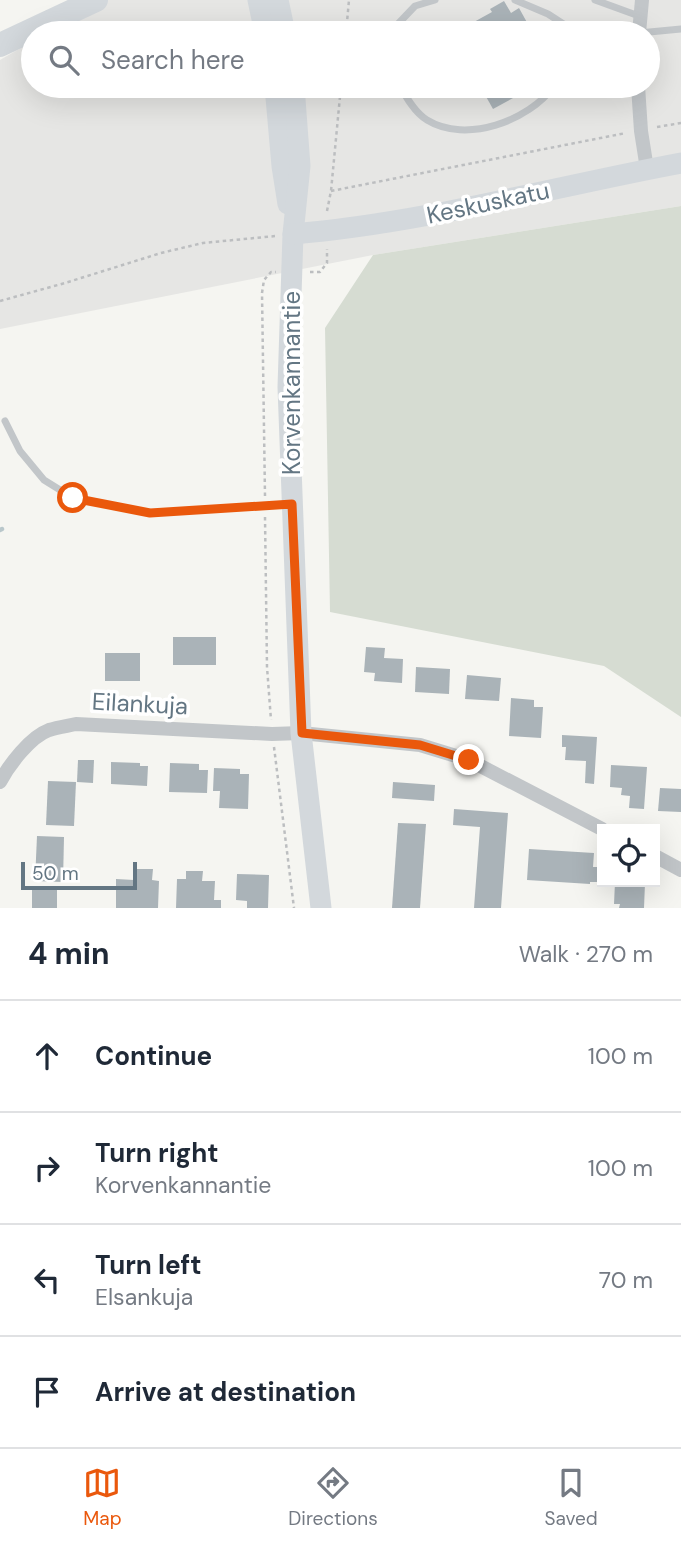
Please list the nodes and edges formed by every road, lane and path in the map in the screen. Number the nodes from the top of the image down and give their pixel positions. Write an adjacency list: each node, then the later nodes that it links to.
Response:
1 (96, 0): 10 (highway)
2 (258, 0): 11 (main road)
3 (278, 0): 12 (main road)
4 (349, 0): 13 (path)
5 (435, 0): 14 (lane)
6 (515, 0): 15 (lane)
7 (595, 0): 9 (lane)
8 (642, 0): 9 (street)
9 (639, 16): 16 (street)
10 (53, 21)
11 (262, 21)
12 (282, 21)
13 (347, 21)
14 (401, 21)
15 (557, 21)
16 (639, 21)
17 (681, 29): 18 (lane)
18 (660, 31)
19 (21, 36): 20 (highway)
20 (0, 45)
21 (276, 98): 33 (main road, Korvenkannantie)
22 (295, 98): 33 (main road, Korvenkannantie)
23 (340, 98): 31 (path)
24 (406, 98): 25 (lane)
25 (543, 98)
26 (639, 98): 28 (street)
27 (681, 123): 28 (path)
28 (641, 131): 30 (street); 31 (path)
29 (681, 163): 30 (main road, Keskuskatu)
30 (647, 169): 32 (main road, Keskuskatu)
31 (331, 191): 32 (path)
32 (327, 231): 33 (main road, Keskuskatu); 34 (path)
33 (293, 234): 34 (main road, Korvenkannantie); 35 (path)
34 (292, 272): 37 (main road, Korvenkannantie); 38 (path)
35 (0, 302)
36 (5, 421): 38 (lane)
37 (292, 504): 38 (lane); 39 (main road, Korvenkannantie)
38 (265, 506): 40 (path)
39 (302, 733): 40 (street, Eilankuja); 42 (street, Eilankuja); 46 (main road, Korvenkannantie)
40 (272, 734): 41 (street, Eilankuja); 45 (path)
41 (0, 782)
42 (597, 826)
43 (660, 859): 44 (street)
44 (681, 870)
45 (294, 908)
46 (321, 908)

